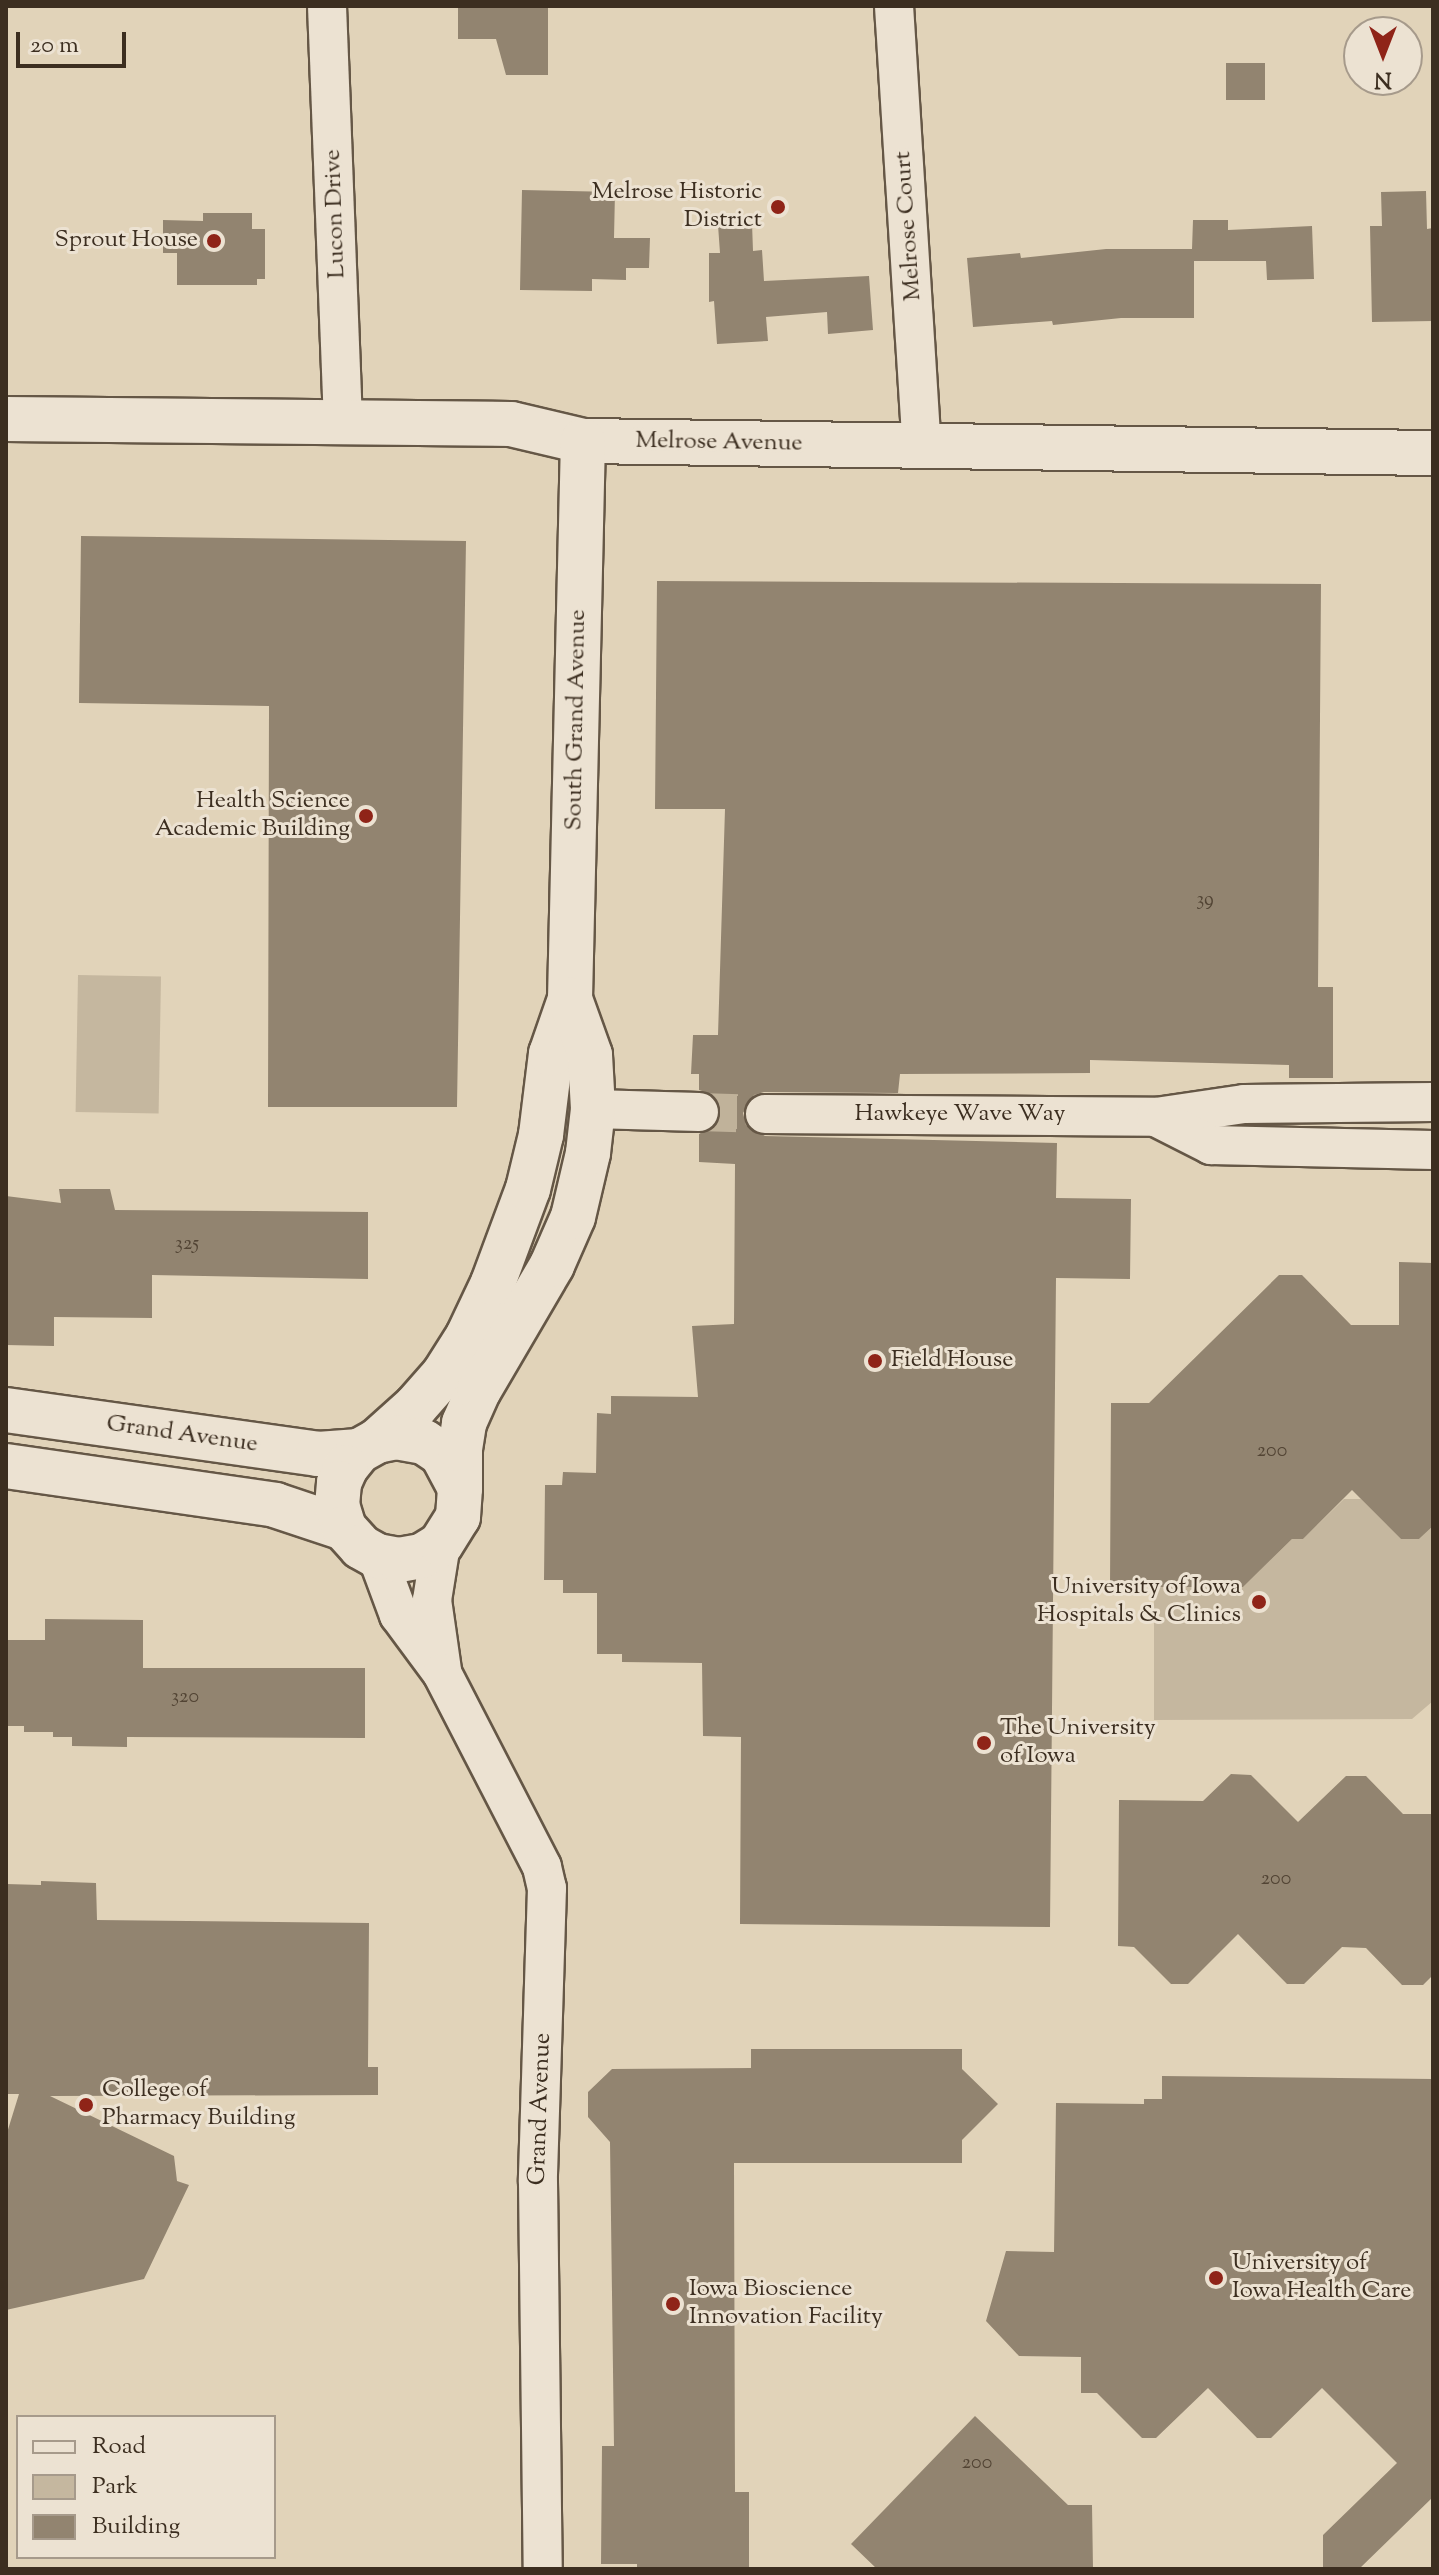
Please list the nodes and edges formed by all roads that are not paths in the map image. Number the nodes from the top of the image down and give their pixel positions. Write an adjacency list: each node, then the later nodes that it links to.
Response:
1 (327, 6): 4 (street, Lucon Drive)
2 (894, 6): 6 (street, Melrose Court)
3 (6, 419): 4 (main road, Melrose Avenue)
4 (343, 421): 5 (main road, Melrose Avenue)
5 (583, 441): 6 (main road, Melrose Avenue); 8 (main road, South Grand Avenue)
6 (922, 447): 7 (main road, Melrose Avenue)
7 (1433, 453)
8 (570, 999): 10 (main road, South Grand Avenue); 16 (main road, South Grand Avenue)
9 (1433, 1102): 13 (street, Hawkeye Wave Way)
10 (593, 1109): 11 (street); 18 (main road, South Grand Avenue)
11 (699, 1112)
12 (765, 1114): 13 (street, Hawkeye Wave Way)
13 (1156, 1117): 14 (street, Hawkeye Wave Way)
14 (1433, 1150)
15 (6, 1410): 16 (main road, Grand Avenue)
16 (368, 1446): 18 (main road); 19 (main road)
17 (6, 1466): 19 (main road)
18 (460, 1488): 20 (main road)
19 (344, 1528): 21 (main road)
20 (441, 1544): 21 (main road); 22 (street, Grand Avenue)
21 (377, 1556): 22 (street, Grand Avenue)
22 (442, 1673): 23 (street, Grand Avenue)
23 (543, 2569)

